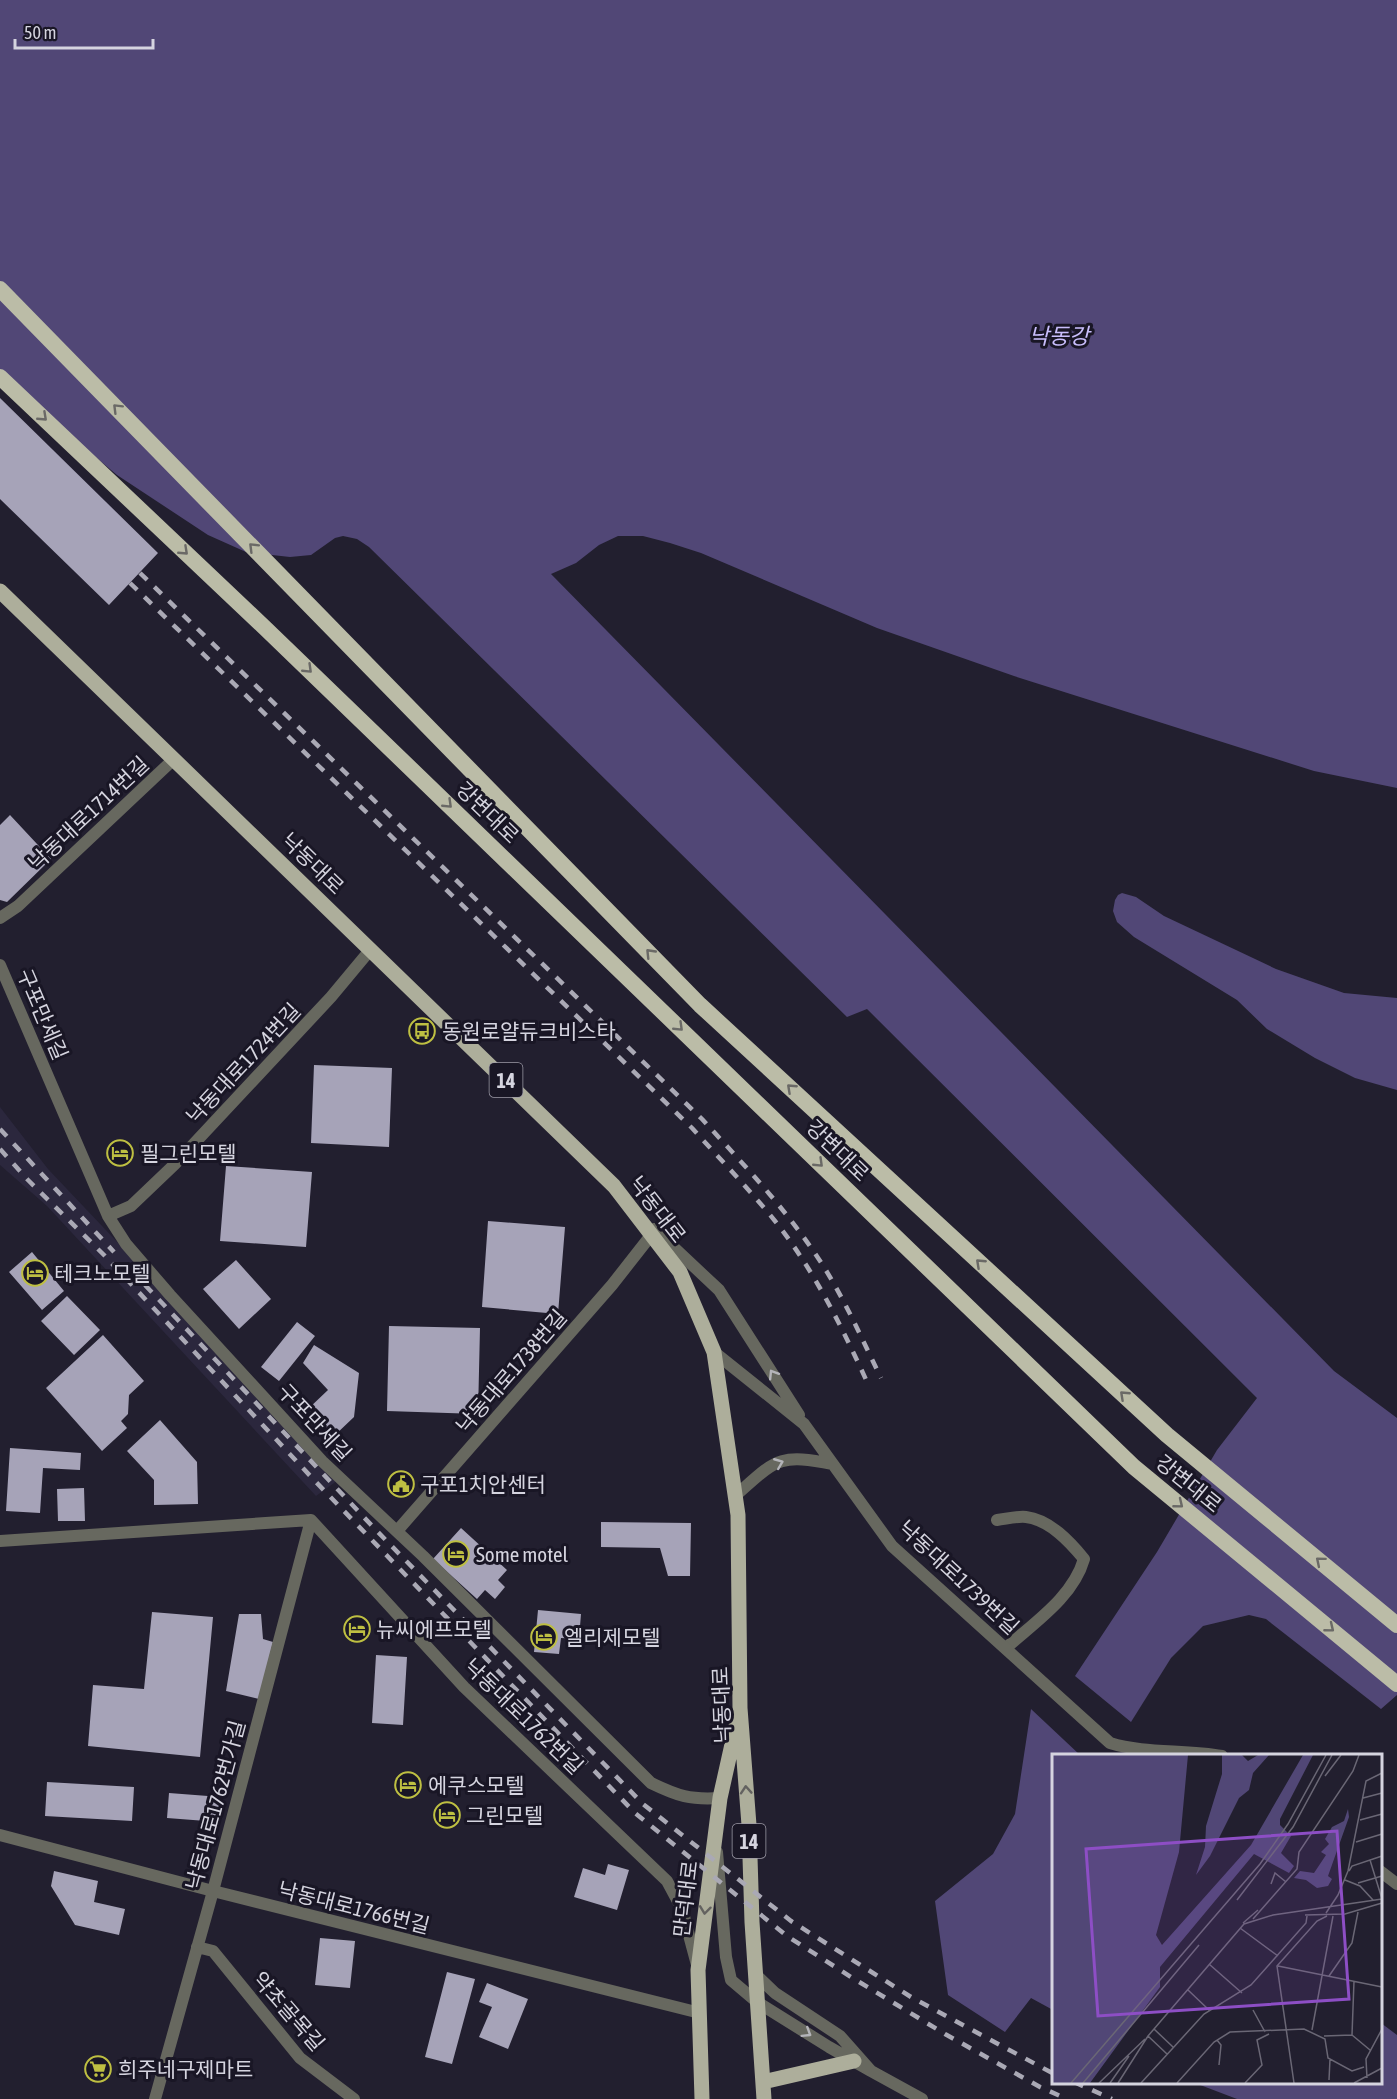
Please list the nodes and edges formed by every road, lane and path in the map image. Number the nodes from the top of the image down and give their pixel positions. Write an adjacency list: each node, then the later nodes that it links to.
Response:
1 (0, 289): 19 (highway, 강변대로, one-way to 1)
2 (0, 377): 21 (highway, 강변대로, one-way to 21)
3 (0, 591): 4 (main road, 낙동대로 / 14)
4 (174, 759): 5 (street, 낙동대로1714번길); 6 (main road, 낙동대로 / 14)
5 (0, 918)
6 (371, 949): 8 (main road, 낙동대로 / 14); 9 (street, 낙동대로1724번길)
7 (0, 965): 9 (street, 구포만세길)
8 (634, 1211): 10 (main road, 낙동대로 / 14); 12 (street, one-way to 8)
9 (108, 1216): 17 (street, 구포만세길)
10 (652, 1233): 11 (main road, 낙동대로 / 14); 17 (street, 낙동대로1738번길)
11 (714, 1352): 12 (street, 낙동대로1739번길); 14 (main road, 낙동대로 / 14)
12 (804, 1424): 13 (street, 낙동대로1739번길)
13 (833, 1464): 14 (street, one-way to 13); 20 (street, 낙동대로1739번길)
14 (735, 1496): 22 (main road, 낙동대로 / 14)
15 (311, 1520): 18 (street); 29 (street, 낙동대로1762번가길); 31 (street, 낙동대로1762번길)
16 (997, 1520): 20 (street)
17 (397, 1531): 24 (street, 구포만세길)
18 (0, 1541)
19 (1397, 1625)
20 (1006, 1648): 23 (street, 낙동대로1739번길)
21 (1397, 1684)
22 (740, 1708): 24 (main road, 만덕대로); 32 (main road, 낙동대로 / 14, one-way to 22)
23 (1213, 1754)
24 (720, 1798): 25 (main road, 만덕대로)
25 (716, 1830): 31 (main road, 만덕대로, one-way to 31); 33 (street)
26 (0, 1835): 29 (street, 낙동대로1766번길)
27 (1382, 1873): 28 (street)
28 (1397, 1884)
29 (213, 1892): 30 (street, 낙동대로1762번가길); 34 (street, 낙동대로1766번길)
30 (197, 1947): 38 (street, 약초골목길); 39 (street, 낙동대로1762번가길)
31 (698, 1970): 34 (main road, 만덕대로)
32 (755, 1974): 33 (main road, 낙동대로 / 14); 36 (street)
33 (757, 2002): 35 (street, one-way to 35); 37 (main road, 낙동대로 / 14)
34 (700, 2013): 40 (main road, 만덕대로)
35 (854, 2061): 36 (street); 37 (main road)
36 (871, 2071): 42 (street)
37 (763, 2082): 41 (main road, 낙동대로 / 14)
38 (347, 2097)
39 (155, 2099)
40 (702, 2099)
41 (764, 2099)
42 (922, 2099)

